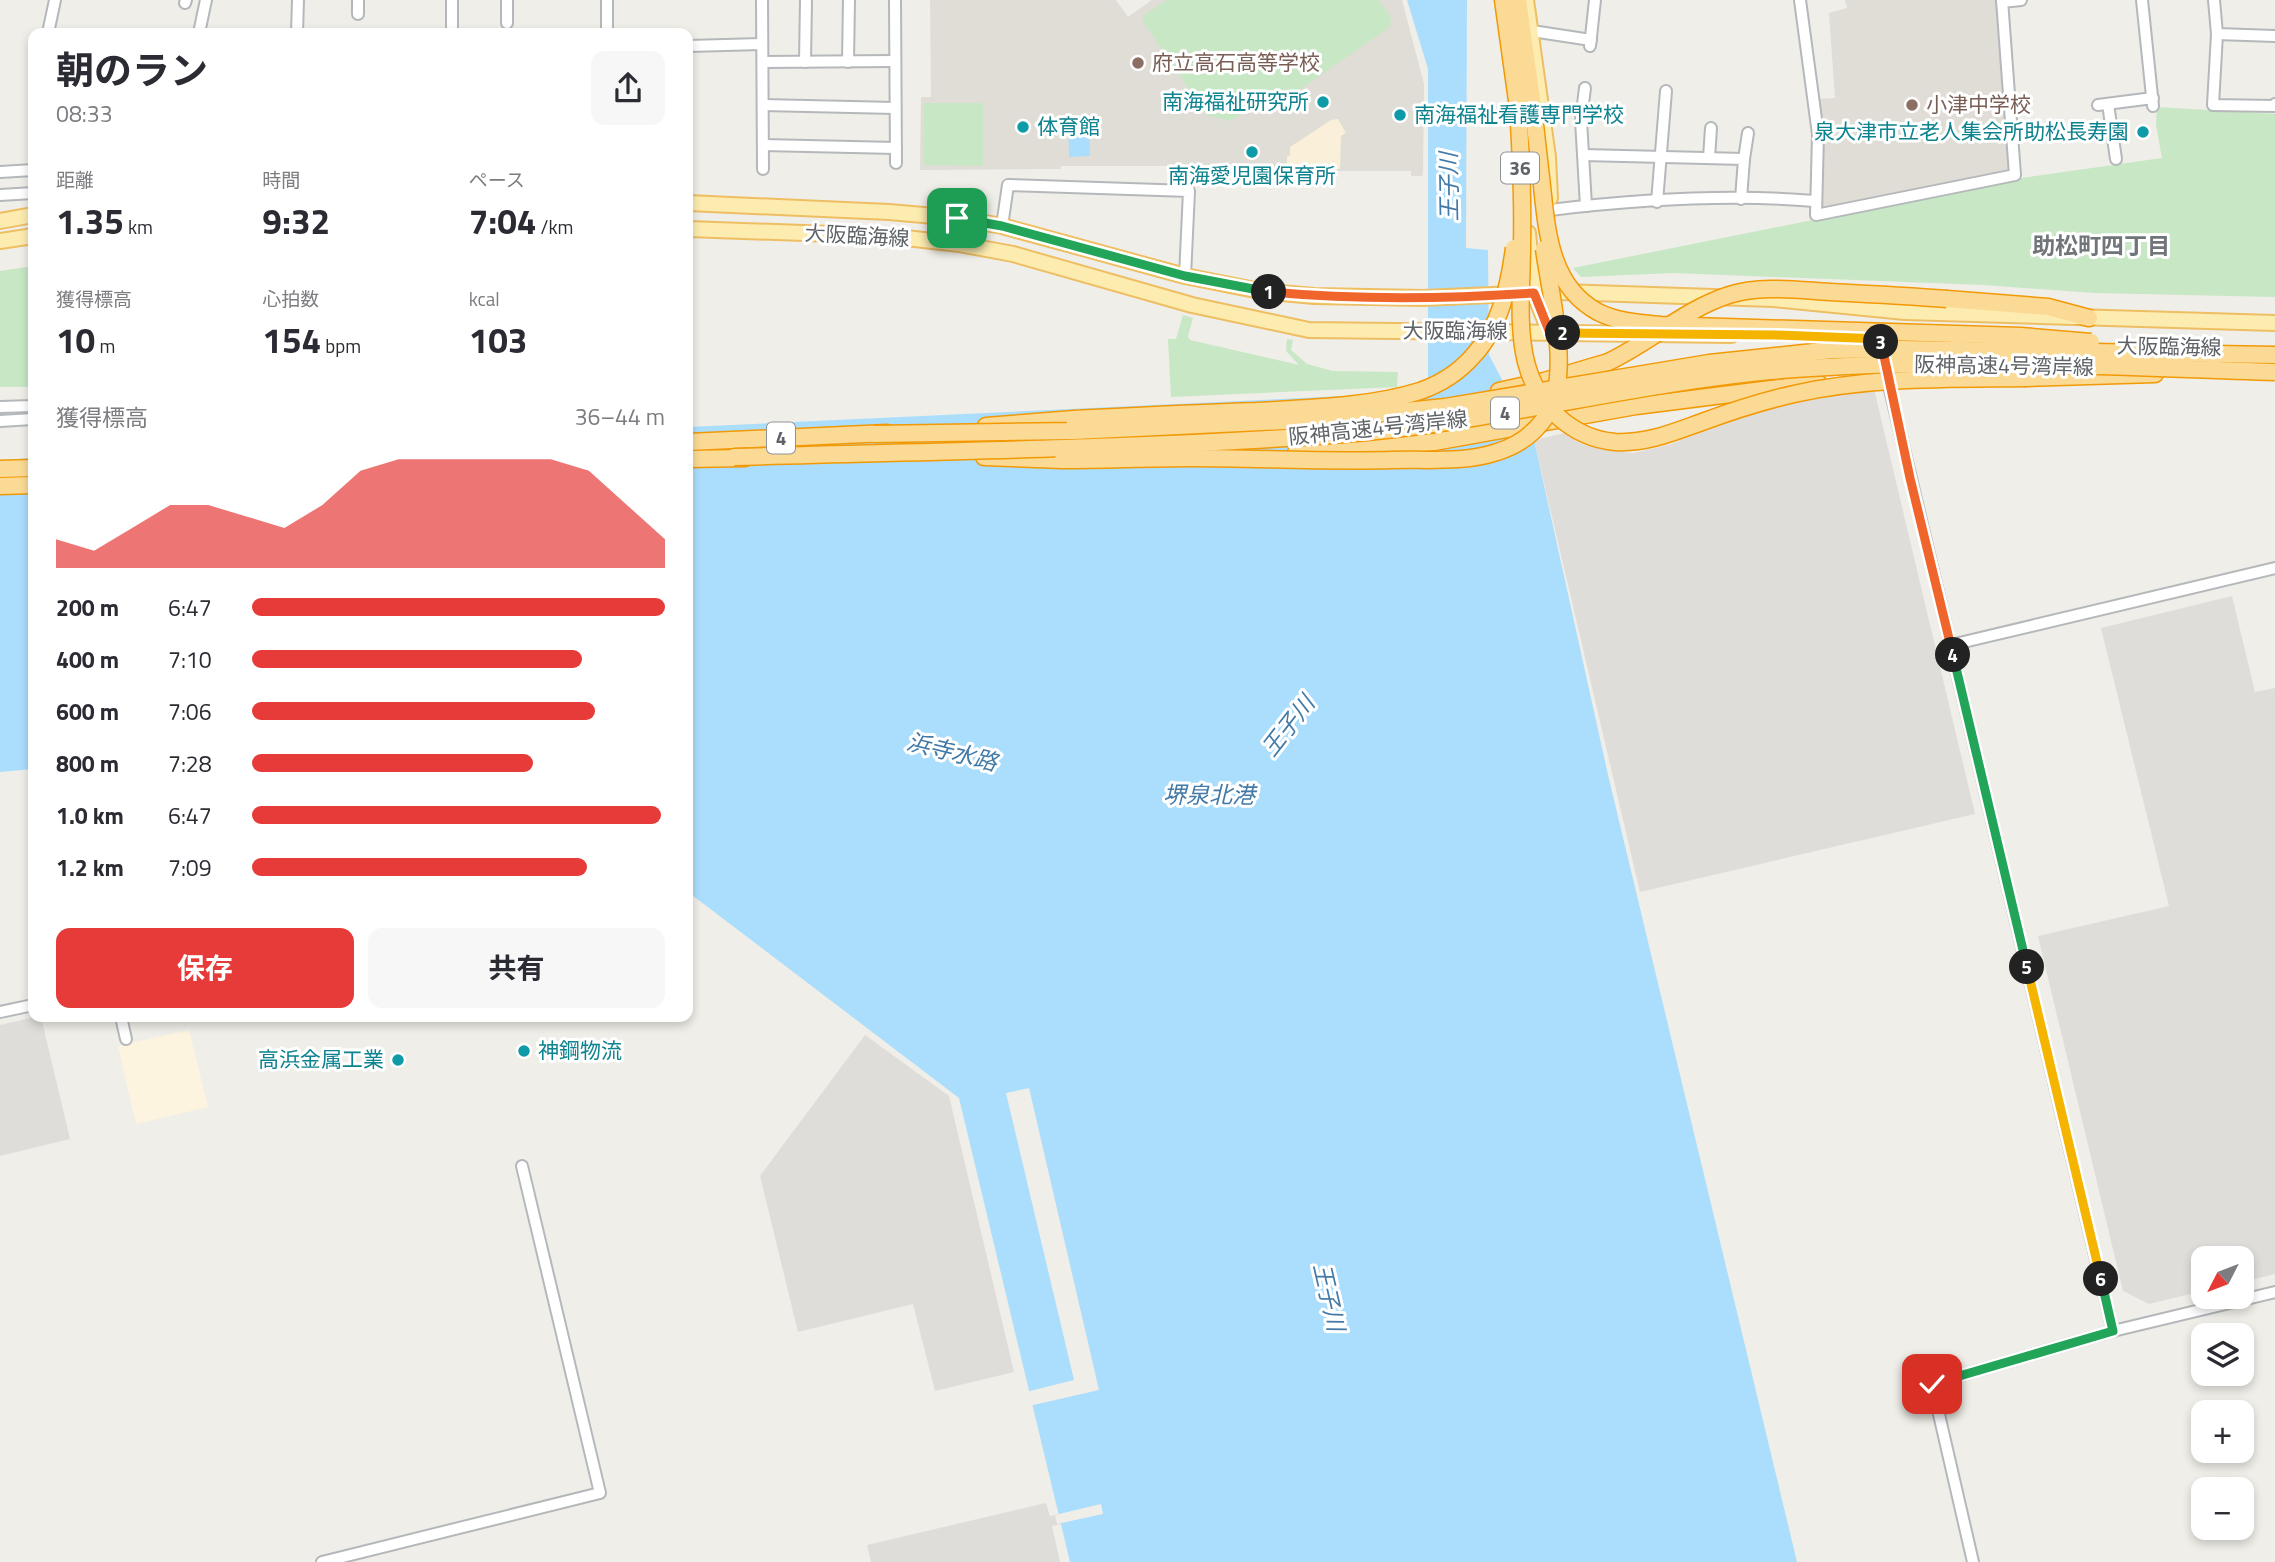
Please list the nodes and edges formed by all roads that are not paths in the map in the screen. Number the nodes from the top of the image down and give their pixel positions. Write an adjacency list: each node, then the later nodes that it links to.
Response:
1 (55, 0): 24 (street)
2 (206, 0): 25 (street)
3 (298, 0): 26 (street)
4 (358, 0): 22 (street)
5 (452, 0): 27 (street)
6 (507, 0): 23 (street)
7 (607, 0): 28 (street)
8 (762, 0): 32 (street)
9 (806, 0): 36 (street)
10 (849, 0): 37 (street)
11 (895, 0): 34 (street)
12 (1495, 0): 73 (main road, 36)
13 (1503, 0): 42 (highway)
14 (1518, 0): 42 (highway)
15 (1527, 0): 29 (main road, 36)
16 (1595, 0): 29 (street)
17 (1800, 0): 60 (street)
18 (2021, 0): 21 (street)
19 (2142, 0): 52 (street)
20 (2214, 0): 30 (street)
21 (2002, 1): 60 (street)
22 (358, 14)
23 (507, 23)
24 (49, 28)
25 (200, 28)
26 (297, 28)
27 (452, 28)
28 (607, 28)
29 (1532, 31): 64 (main road, 36)
30 (2217, 34): 31 (street); 40 (street)
31 (2275, 36)
32 (762, 44): 33 (street); 35 (street)
33 (693, 46)
34 (894, 61): 37 (street); 43 (street)
35 (763, 62): 36 (street); 41 (street)
36 (804, 62): 37 (street)
37 (848, 62)
38 (1585, 88): 48 (street)
39 (1666, 92): 49 (street)
40 (2275, 104)
41 (763, 105): 43 (street); 46 (street)
42 (1526, 107): 79 (highway, bridge); 80 (highway, bridge); 88 (highway, bridge); 91 (highway, bridge)
43 (895, 108): 47 (street)
44 (1711, 128): 50 (street)
45 (1748, 133): 51 (street)
46 (764, 145): 47 (street); 54 (street)
47 (896, 148): 53 (street)
48 (1583, 155): 49 (street); 63 (street)
49 (1661, 157): 50 (street); 61 (street)
50 (1709, 158): 51 (street)
51 (1744, 159): 59 (street)
52 (2116, 159)
53 (896, 163)
54 (763, 169)
55 (28, 170): 56 (street)
56 (0, 172)
57 (28, 193): 58 (street)
58 (0, 195)
59 (1741, 199): 60 (street); 61 (street)
60 (1814, 201)
61 (1657, 202): 63 (street)
62 (693, 203): 67 (main road, 大阪臨海線)
63 (1586, 206): 64 (street)
64 (1550, 210): 72 (main road, 36)
65 (28, 216): 66 (main road)
66 (0, 221)
67 (1002, 226): 71 (main road, 大阪臨海線); 71 (street)
68 (693, 229): 76 (main road, 大阪臨海線)
69 (28, 238): 70 (main road)
70 (3, 240)
71 (1185, 276): 73 (main road, 大阪臨海線)
72 (1562, 292): 73 (main road, 大阪臨海線); 74 (main road, 大阪臨海線); 76 (main road, 36)
73 (1534, 293): 76 (main road, 36)
74 (2089, 318): 75 (main road, 大阪臨海線); 85 (highway, bridge)
75 (2275, 323)
76 (1550, 333): 77 (main road, 大阪臨海線)
77 (1881, 339): 78 (main road, 大阪臨海線); 82 (street)
78 (2211, 348): 79 (main road, 大阪臨海線); 82 (main road)
79 (2275, 352): 85 (highway, 阪神高速4号湾岸線 / 4, bridge)
80 (2235, 371): 81 (highway, 阪神高速4号湾岸線 / 4, bridge); 90 (highway, 阪神高速4号湾岸線 / 4, bridge)
81 (2275, 372)
82 (1887, 376): 91 (highway, bridge); 98 (street)
83 (0, 407): 84 (street)
84 (28, 407)
85 (1387, 414): 88 (highway, 阪神高速4号湾岸線 / 4, bridge)
86 (28, 419): 87 (street)
87 (0, 421)
88 (874, 434): 89 (highway, 阪神高速4号湾岸線 / 4)
89 (693, 442)
90 (734, 457): 91 (highway, bridge); 92 (highway, 阪神高速4号湾岸線 / 4)
91 (1191, 458)
92 (693, 459)
93 (28, 468): 94 (highway)
94 (0, 469)
95 (28, 485): 96 (highway)
96 (0, 486)
97 (2275, 568): 98 (street)
98 (1951, 645): 105 (street)
99 (28, 1005): 100 (street)
100 (0, 1012)
101 (122, 1022): 102 (street)
102 (126, 1039)
103 (522, 1166): 106 (street)
104 (2275, 1292): 105 (street)
105 (2113, 1331): 107 (street)
106 (322, 1562)
107 (1973, 1562)

